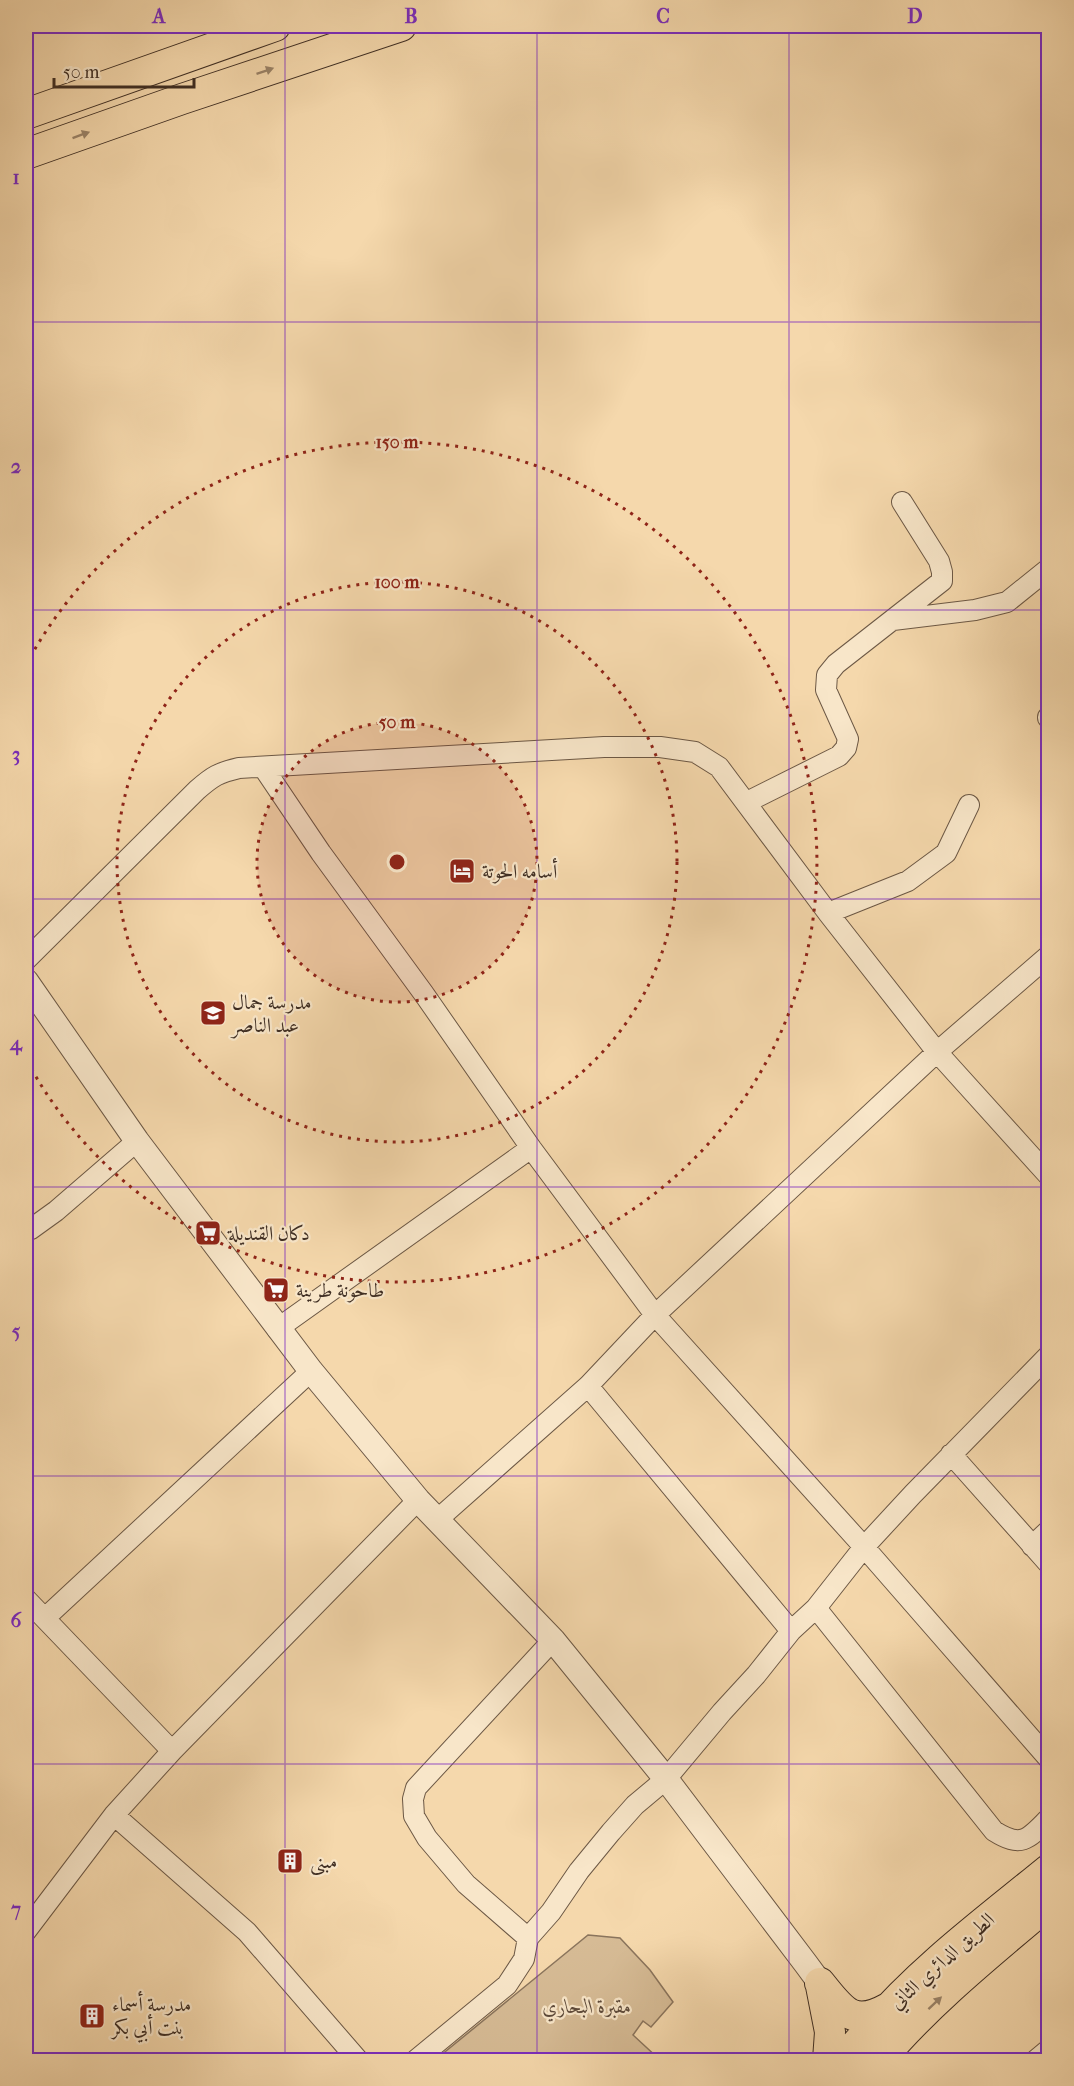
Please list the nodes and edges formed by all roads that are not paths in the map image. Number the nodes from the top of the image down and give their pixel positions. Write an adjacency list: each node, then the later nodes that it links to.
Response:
1 (275, 26): 3 (main road)
2 (390, 27): 4 (main road, one-way to 2)
3 (26, 114)
4 (26, 154)
5 (902, 502): 7 (street)
6 (1048, 569): 7 (street)
7 (893, 620): 9 (street)
8 (263, 767): 9 (street); 12 (street); 17 (street)
9 (747, 802): 11 (street)
10 (969, 805): 11 (street)
11 (828, 913): 15 (street)
12 (26, 960)
13 (1045, 967): 15 (street)
14 (26, 981): 16 (street)
15 (938, 1052): 18 (street); 20 (street)
16 (137, 1141): 19 (street); 21 (street)
17 (531, 1148): 20 (street); 21 (street)
18 (1048, 1175)
19 (26, 1231)
20 (656, 1315): 24 (street); 30 (street)
21 (277, 1329): 23 (street)
22 (1048, 1356): 25 (street)
23 (310, 1371): 26 (street); 34 (street)
24 (588, 1386): 27 (street); 35 (street)
25 (951, 1454): 29 (street); 30 (street)
26 (418, 1500): 27 (street); 37 (street)
27 (437, 1520): 36 (street)
28 (1048, 1531): 29 (street)
29 (1032, 1546): 31 (street)
30 (864, 1547): 33 (street); 38 (street)
31 (1048, 1563)
32 (26, 1599): 34 (street)
33 (816, 1608): 35 (street); 41 (street)
34 (45, 1618): 37 (street)
35 (791, 1631): 39 (street)
36 (553, 1640): 39 (street); 45 (street)
37 (172, 1751): 40 (street)
38 (1048, 1758)
39 (666, 1779): 45 (street); 46 (street)
40 (114, 1815): 44 (street); 51 (street)
41 (1048, 1818)
42 (1048, 1870): 47 (main road, الطريق الدائري الثاني)
43 (1048, 1904): 48 (main road, الطريق الدائري الثاني, one-way to 43)
44 (26, 1931)
45 (528, 1938): 52 (street)
46 (820, 1983): 47 (main road); 50 (main road)
47 (888, 2008): 50 (main road, الطريق الدائري الثاني)
48 (897, 2047): 53 (main road, الطريق الدائري الثاني)
49 (1048, 2050): 54 (street)
50 (843, 2059)
51 (358, 2061)
52 (416, 2061)
53 (880, 2061)
54 (1036, 2061)

